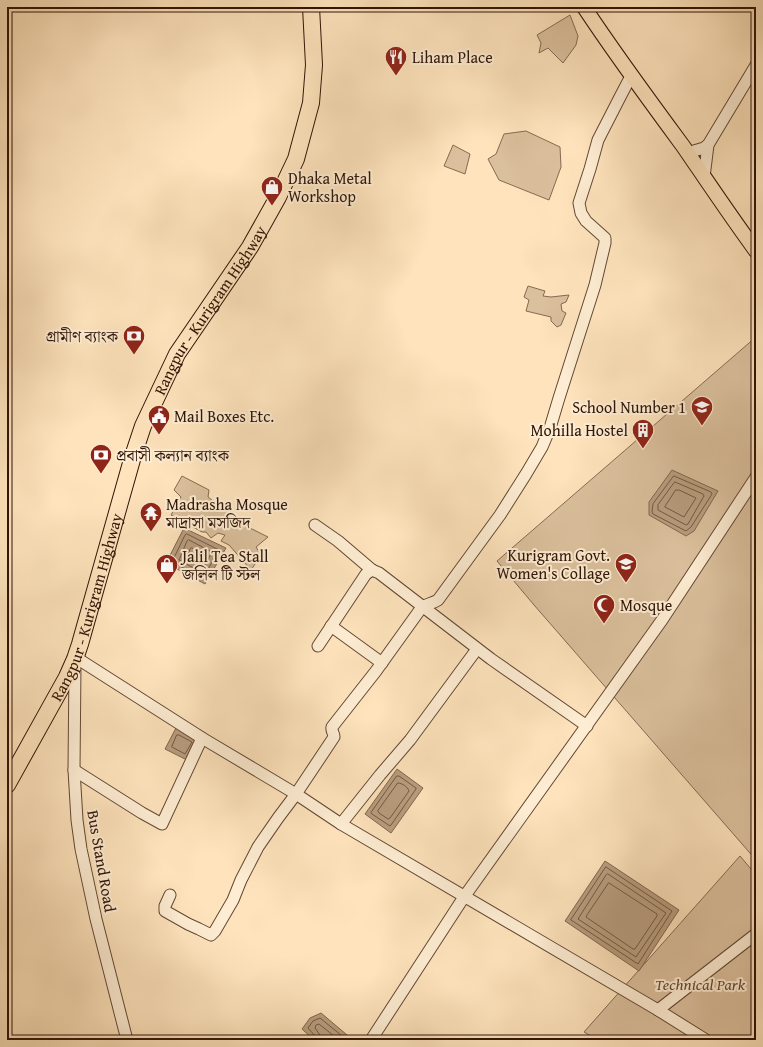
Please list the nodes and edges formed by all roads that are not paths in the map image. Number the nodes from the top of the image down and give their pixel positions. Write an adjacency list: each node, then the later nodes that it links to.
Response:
1 (311, 7): 16 (highway, Rangpur - Kurigram Highway)
2 (584, 7): 4 (main road)
3 (756, 65): 5 (street)
4 (631, 76): 6 (main road); 12 (street)
5 (708, 145): 6 (street); 7 (street)
6 (687, 153): 7 (main road)
7 (704, 177): 8 (main road)
8 (756, 251)
9 (756, 477): 18 (street)
10 (315, 525): 11 (street)
11 (372, 570): 12 (street); 13 (street)
12 (422, 607): 15 (street); 17 (street)
13 (336, 620): 14 (street); 17 (street)
14 (318, 646)
15 (477, 649): 18 (street); 23 (street)
16 (75, 658): 19 (street); 20 (street, Bus Stand Road); 21 (highway, Rangpur - Kurigram Highway)
17 (382, 663): 22 (street)
18 (587, 726): 25 (street)
19 (202, 738): 20 (street); 22 (street)
20 (74, 770): 28 (street, Bus Stand Road)
21 (7, 786)
22 (296, 794): 23 (street); 24 (street)
23 (341, 824): 25 (street)
24 (170, 894)
25 (464, 897): 27 (street); 29 (street)
26 (756, 934): 27 (street)
27 (658, 1010): 30 (street)
28 (127, 1040)
29 (371, 1040)
30 (706, 1040)

